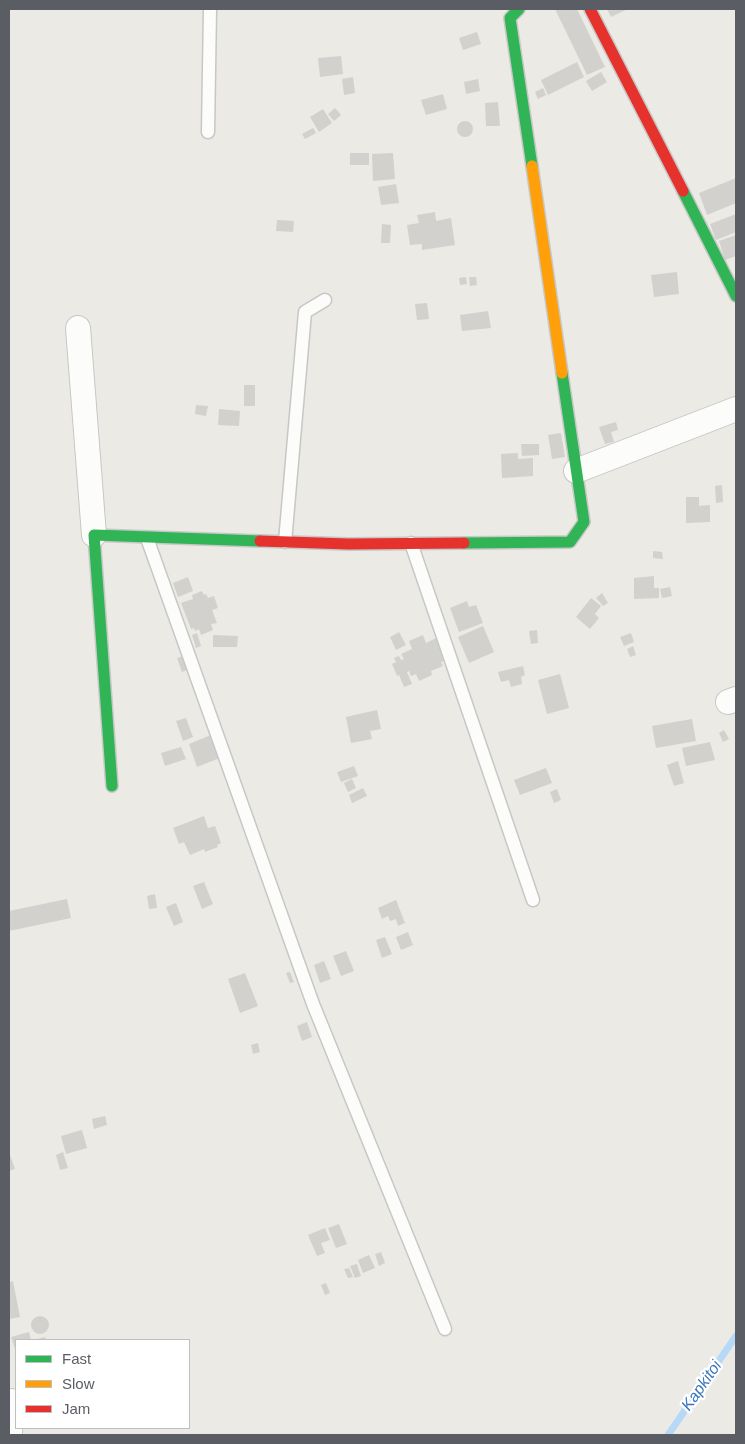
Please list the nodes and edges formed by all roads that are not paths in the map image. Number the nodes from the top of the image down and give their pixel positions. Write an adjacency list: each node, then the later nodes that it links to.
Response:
1 (210, 9): 4 (lane)
2 (519, 9): 9 (street)
3 (590, 9): 5 (street)
4 (208, 132)
5 (736, 296)
6 (325, 300): 12 (lane)
7 (78, 328): 10 (street)
8 (736, 408): 9 (street)
9 (576, 471): 13 (street)
10 (94, 535): 11 (street); 14 (street)
11 (147, 538): 12 (street); 16 (lane)
12 (285, 542): 13 (street)
13 (410, 543): 15 (lane)
14 (112, 786)
15 (533, 900)
16 (445, 1329)
17 (11, 1401): 18 (street)
18 (10, 1435)

